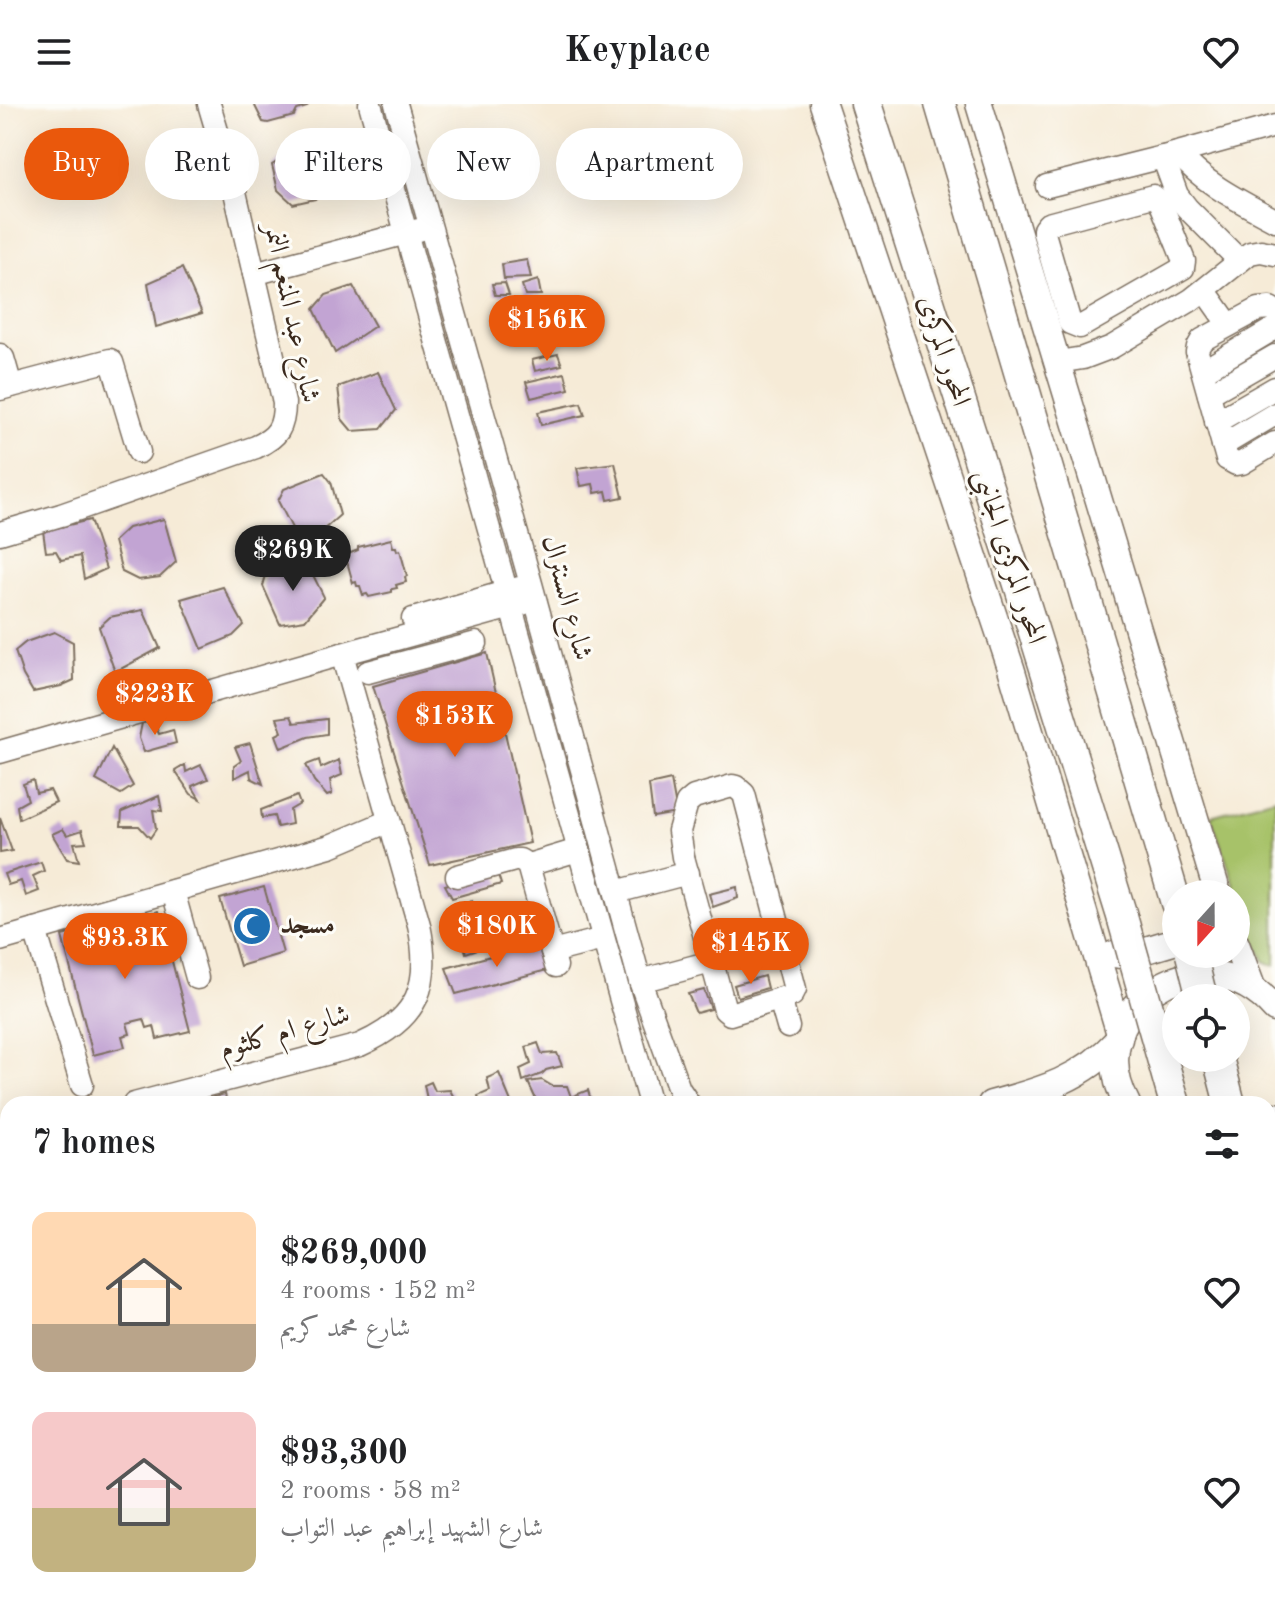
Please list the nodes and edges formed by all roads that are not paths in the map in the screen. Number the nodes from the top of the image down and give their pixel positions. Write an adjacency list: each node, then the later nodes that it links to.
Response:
1 (209, 104): 18 (street, شارع عبد المنعم النمر)
2 (370, 104): 15 (street, شارع السنترال)
3 (396, 104): 13 (street, شارع السنترال)
4 (823, 104): 57 (main road, المحور المركزى الجانبى)
5 (866, 104): 74 (highway, المحور المركزى, bridge)
6 (940, 104): 50 (highway)
7 (979, 104): 25 (main road)
8 (1275, 126): 9 (street)
9 (1170, 155): 10 (street); 11 (street); 12 (street)
10 (1047, 186)
11 (1196, 219): 14 (street); 17 (street)
12 (1275, 220)
13 (430, 227): 15 (street); 36 (street, شارع السنترال)
14 (1172, 231): 14 (street)
15 (406, 233): 18 (street); 37 (street, شارع السنترال)
16 (1275, 254): 17 (street)
17 (1239, 260): 19 (street)
18 (254, 274): 35 (street, شارع عبد المنعم النمر)
19 (1205, 291): 21 (street); 25 (street)
20 (1275, 311): 21 (street)
21 (1229, 325): 26 (street)
22 (1275, 328): 26 (street)
23 (0, 355): 27 (street)
24 (1275, 356): 29 (street)
25 (1058, 362): 51 (main road)
26 (1203, 371): 29 (street)
27 (5, 388): 34 (street)
28 (1275, 388): 31 (street)
29 (1209, 394): 31 (street)
30 (1275, 414): 33 (street)
31 (1216, 422): 33 (street)
32 (1275, 443): 33 (street)
33 (1223, 445)
34 (139, 452)
35 (0, 533)
36 (534, 592): 37 (street); 53 (street, شارع السنترال)
37 (508, 600): 38 (street); 43 (street); 46 (street, شارع السنترال)
38 (440, 627): 40 (street); 41 (street)
39 (476, 643): 40 (street)
40 (446, 651): 42 (street)
41 (342, 654): 44 (street); 45 (street, شارع ام كلثوم)
42 (368, 672)
43 (0, 737)
44 (0, 752)
45 (389, 821): 52 (street); 69 (street, شارع ام كلثوم)
46 (578, 850): 47 (street); 55 (street, شارع السنترال)
47 (528, 865): 49 (street); 55 (street)
48 (688, 873): 53 (street); 59 (street); 63 (street)
49 (457, 876)
50 (1169, 880)
51 (1213, 880)
52 (173, 891): 54 (street); 61 (street)
53 (616, 892): 62 (street, شارع السنترال)
54 (35, 930): 56 (street); 68 (street)
55 (603, 939): 70 (street, شارع السنترال)
56 (0, 940)
57 (1093, 944): 58 (main road); 66 (main road, المحور المركزى الجانبى)
58 (1162, 945)
59 (711, 962): 62 (street); 63 (street)
60 (1249, 968): 64 (main road)
61 (197, 978)
62 (640, 981): 71 (street, شارع السنترال)
63 (780, 999): 65 (street)
64 (1266, 999): 66 (main road)
65 (788, 1027)
66 (1120, 1036): 72 (main road); 73 (main road)
67 (1222, 1072): 75 (highway)
68 (82, 1085)
69 (191, 1096)
70 (648, 1096)
71 (684, 1096)
72 (1023, 1096)
73 (1124, 1096)
74 (1173, 1096)
75 (1228, 1096)

